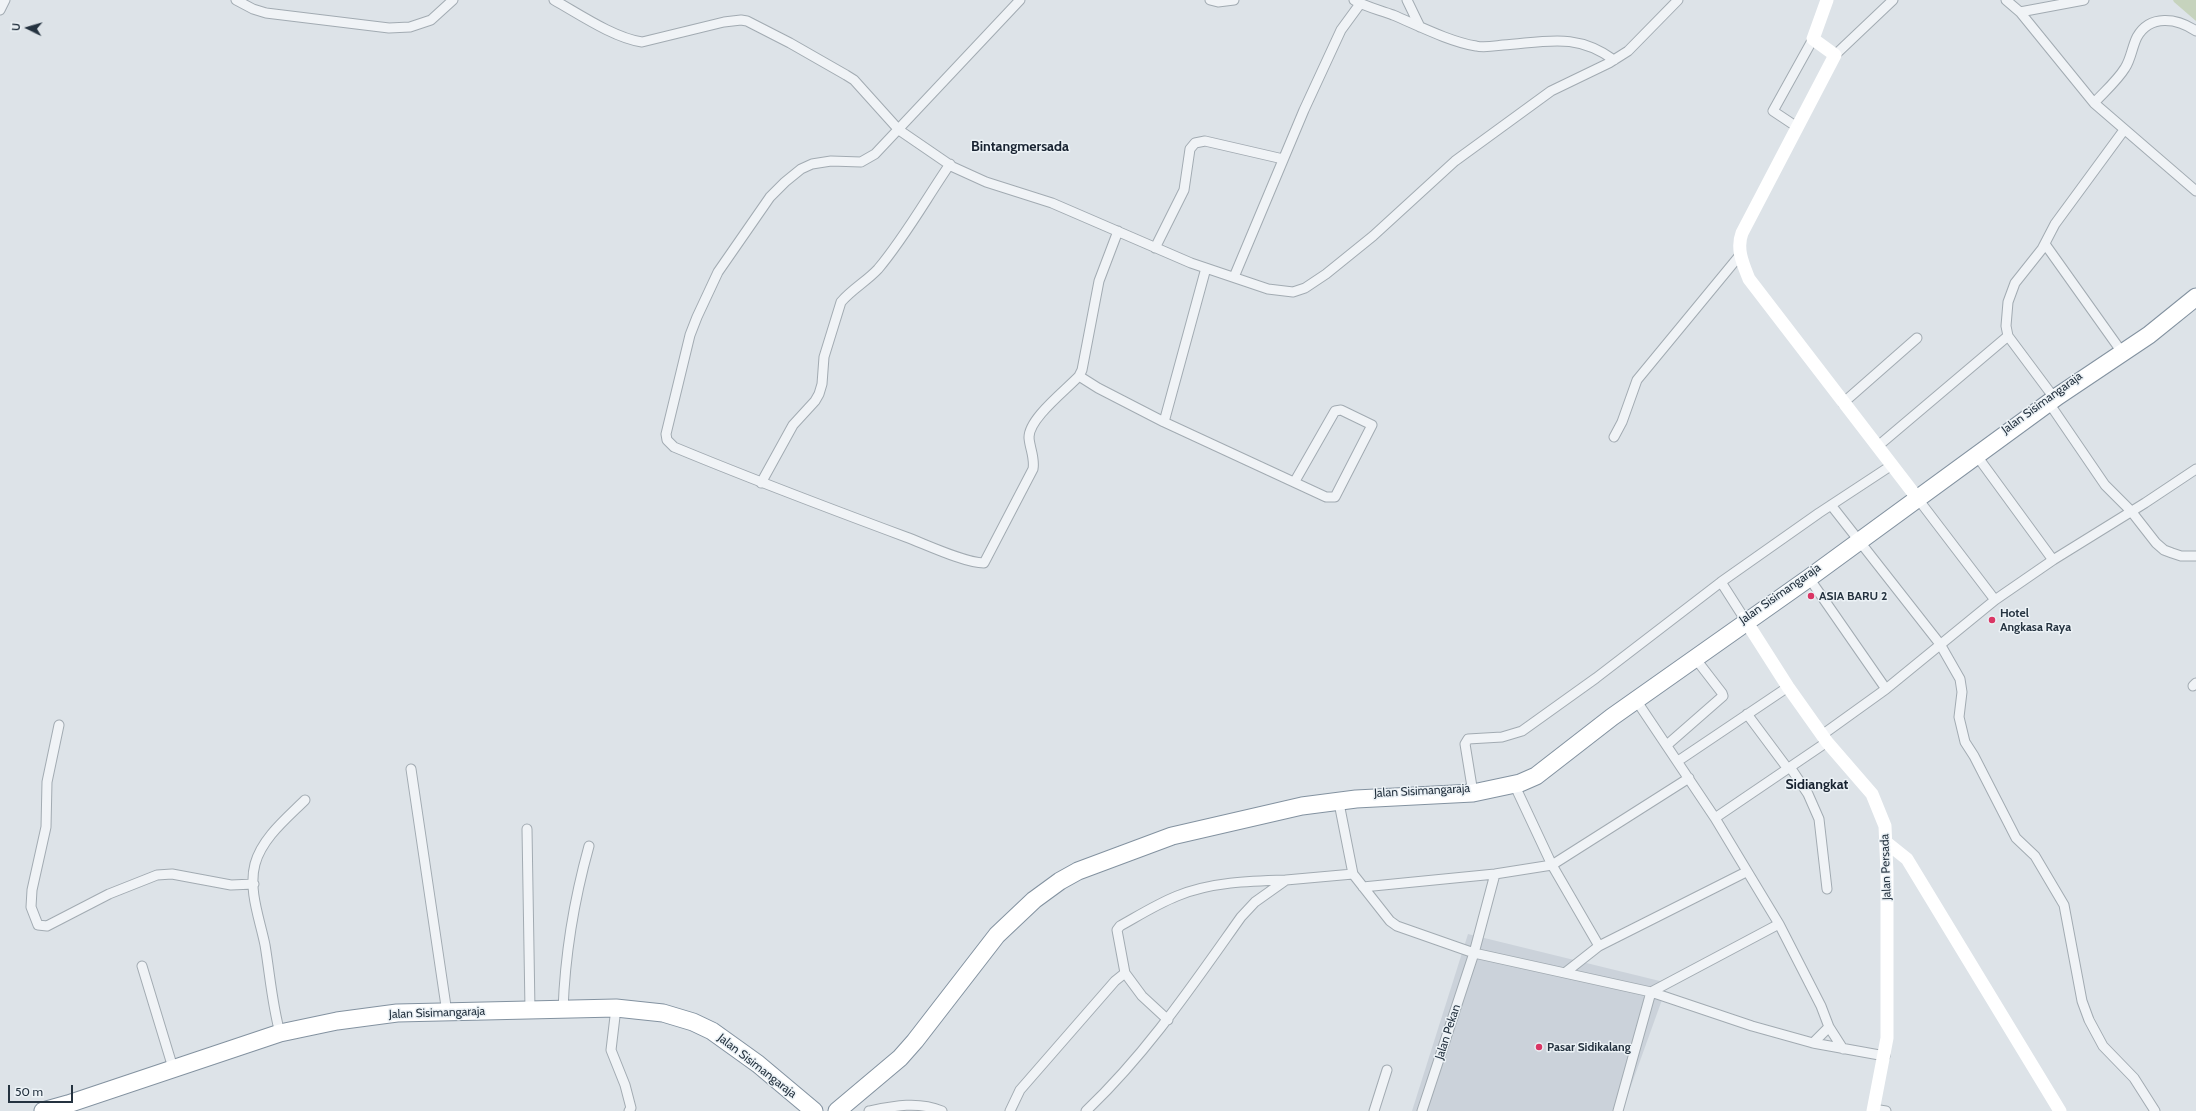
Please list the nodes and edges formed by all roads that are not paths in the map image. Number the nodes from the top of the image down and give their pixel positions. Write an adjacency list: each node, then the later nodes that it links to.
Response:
1 (5, 0): 15 (street)
2 (236, 0): 3 (street)
3 (453, 0)
4 (554, 0): 24 (street)
5 (1020, 0): 24 (street)
6 (1210, 0): 7 (street)
7 (1234, 0)
8 (1407, 0): 17 (street)
9 (1678, 0): 21 (street)
10 (1827, 0): 19 (street)
11 (1893, 0): 20 (street)
12 (2006, 0): 16 (street)
13 (2084, 0): 16 (street)
14 (1357, 2): 17 (street); 26 (street)
15 (0, 10)
16 (2020, 12): 22 (street)
17 (1420, 27): 21 (street)
18 (2196, 31): 22 (street)
19 (1814, 39): 20 (street); 23 (street)
20 (1835, 55): 23 (street)
21 (1614, 60): 34 (street)
22 (2094, 103): 25 (street)
23 (1796, 127): 32 (street)
24 (899, 130): 27 (street); 50 (street)
25 (2124, 130): 28 (street); 30 (street)
26 (1283, 158): 31 (street); 34 (street)
27 (950, 164): 29 (street); 50 (street)
28 (2196, 191)
29 (1118, 231): 31 (street); 40 (street)
30 (2045, 244): 37 (street); 39 (street)
31 (1155, 248): 33 (street)
32 (1740, 255): 42 (street); 44 (street)
33 (1206, 268): 34 (street); 43 (street)
34 (1234, 277)
35 (2196, 291): 39 (highway, Jalan Sisimangaraja)
36 (2196, 297): 41 (highway, Jalan Sisimangaraja)
37 (2008, 336): 41 (street); 45 (street)
38 (1917, 338): 42 (street)
39 (2119, 348): 41 (highway, Jalan Sisimangaraja)
40 (1080, 376): 43 (street); 50 (street)
41 (2051, 399): 46 (highway, Jalan Sisimangaraja); 51 (highway, Jalan Sisimangaraja); 53 (street)
42 (1843, 403): 45 (street)
43 (1164, 422): 49 (street)
44 (1614, 437)
45 (1878, 446): 47 (street)
46 (1977, 456): 51 (highway, Jalan Sisimangaraja); 56 (street)
47 (1892, 465): 51 (street); 52 (street)
48 (2196, 469): 53 (street)
49 (1295, 481): 49 (street)
50 (761, 483)
51 (1916, 497): 54 (highway, Jalan Sisimangaraja); 59 (street)
52 (1831, 505): 54 (street); 58 (street)
53 (2131, 511): 55 (street); 56 (street)
54 (1859, 539): 57 (highway, Jalan Sisimangaraja); 60 (highway, Jalan Sisimangaraja); 61 (street)
55 (2196, 556)
56 (2053, 560): 59 (street)
57 (1809, 578): 60 (highway, Jalan Sisimangaraja); 64 (street)
58 (1721, 582): 60 (street); 75 (street)
59 (1995, 600): 61 (street)
60 (1745, 620): 62 (highway, Jalan Sisimangaraja); 63 (street, Jalan Persada); 65 (highway, Jalan Sisimangaraja)
61 (1940, 644): 64 (street); 124 (street)
62 (1695, 658): 65 (highway, Jalan Sisimangaraja); 69 (street)
63 (1788, 687): 66 (street); 68 (street, Jalan Persada)
64 (1886, 689): 68 (street)
65 (1635, 698): 69 (street); 74 (highway, Jalan Sisimangaraja); 75 (highway, Jalan Sisimangaraja)
66 (1747, 714): 70 (street); 71 (street)
67 (59, 725): 89 (street)
68 (1825, 738): 71 (street); 80 (street, Jalan Persada)
69 (1667, 745): 70 (street)
70 (1678, 761): 73 (street)
71 (1789, 768): 78 (street); 91 (street)
72 (411, 769): 102 (street)
73 (1689, 778): 78 (street); 83 (street)
74 (1514, 784): 75 (highway, Jalan Sisimangaraja); 83 (street)
75 (1473, 791): 77 (highway, Jalan Sisimangaraja)
76 (305, 800): 89 (street)
77 (1335, 801): 86 (street); 115 (highway, Jalan Sisimangaraja)
78 (1715, 818): 84 (street)
79 (527, 829): 100 (street)
80 (1887, 843): 82 (street); 85 (street, Jalan Persada)
81 (589, 846): 101 (street)
82 (1907, 859): 85 (street); 123 (street)
83 (1552, 865): 87 (street); 93 (street)
84 (1746, 872): 92 (street); 93 (street)
85 (1888, 873): 108 (street, Jalan Persada)
86 (1353, 874): 88 (street); 90 (street)
87 (1495, 874): 90 (street); 94 (street, Jalan Pekan)
88 (1286, 880): 97 (street); 103 (street)
89 (254, 884): 105 (street)
90 (1363, 887): 94 (street)
91 (1827, 889)
92 (1779, 924): 98 (street); 104 (street)
93 (1599, 946): 96 (street)
94 (1474, 953): 96 (street); 121 (street, Jalan Pekan)
95 (142, 966): 109 (street)
96 (1566, 972): 98 (street)
97 (1125, 973): 103 (street); 118 (street)
98 (1651, 992): 106 (street); 122 (street)
99 (616, 1008): 101 (highway, Jalan Sisimangaraja); 113 (street); 114 (highway, Jalan Sisimangaraja)
100 (530, 1010): 101 (highway, Jalan Sisimangaraja); 102 (highway, Jalan Sisimangaraja)
101 (563, 1010)
102 (447, 1013): 105 (highway, Jalan Sisimangaraja)
103 (1168, 1020): 119 (street)
104 (1829, 1027): 106 (street); 107 (street)
105 (280, 1033): 109 (highway, Jalan Sisimangaraja)
106 (1813, 1043): 107 (street)
107 (1843, 1050): 108 (street)
108 (1885, 1056): 111 (street, Jalan Persada)
109 (173, 1068): 112 (highway, Jalan Sisimangaraja)
110 (1387, 1070): 120 (street)
111 (1877, 1110)
112 (43, 1111)
113 (630, 1111)
114 (814, 1111)
115 (837, 1111)
116 (869, 1111): 117 (street)
117 (942, 1111)
118 (1010, 1111)
119 (1086, 1111)
120 (1374, 1111)
121 (1422, 1111)
122 (1618, 1111)
123 (2060, 1111)
124 (2155, 1111)

